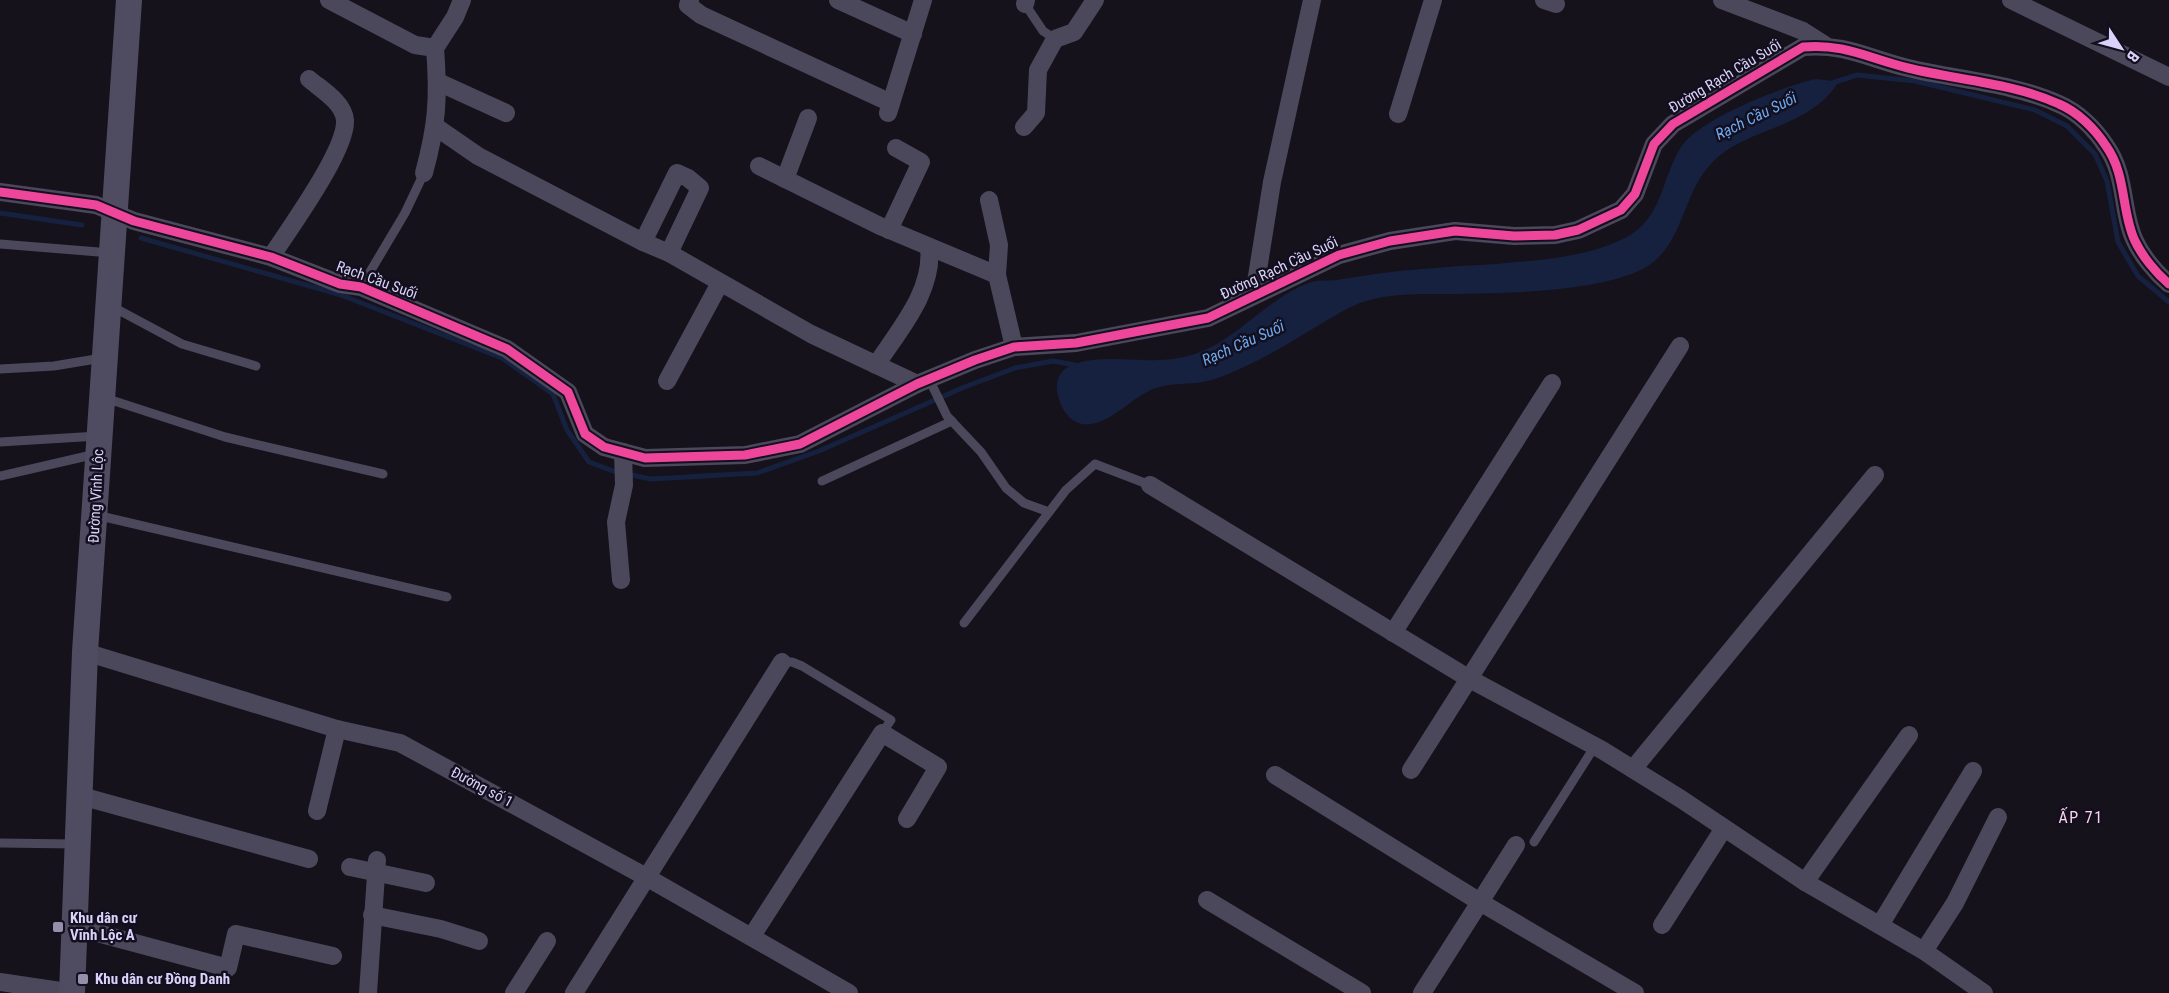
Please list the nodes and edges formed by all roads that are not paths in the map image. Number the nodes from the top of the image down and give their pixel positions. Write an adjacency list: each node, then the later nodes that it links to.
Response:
1 (129, 0): 32 (main road, Đường Vĩnh Lộc)
2 (329, 0): 16 (street)
3 (462, 0): 16 (street)
4 (690, 0): 13 (street)
5 (838, 0): 13 (street)
6 (923, 0): 13 (street)
7 (1095, 0): 14 (street)
8 (1312, 0): 44 (street)
9 (1433, 0): 22 (street)
10 (1722, 0): 15 (street)
11 (2011, 0): 18 (street)
12 (1026, 2): 14 (lane)
13 (914, 33)
14 (1055, 39): 25 (street)
15 (1826, 45): 42 (street, Đường Rạch Cầu Suối); 44 (street, Đường Rạch Cầu Suối)
16 (435, 48): 20 (street)
17 (2169, 56): 18 (street)
18 (2165, 75)
19 (309, 79): 39 (street)
20 (438, 82): 21 (street); 24 (street)
21 (506, 113)
22 (1398, 114)
23 (808, 118): 29 (street)
24 (436, 127): 28 (street); 34 (street)
25 (1024, 128)
26 (896, 148): 33 (street)
27 (759, 166): 29 (street)
28 (424, 173): 43 (lane)
29 (784, 179): 33 (street)
30 (0, 192): 32 (street, Rạch Cầu Suối)
31 (989, 200): 40 (street)
32 (114, 212): 37 (main road, Đường Vĩnh Lộc); 39 (street, Rạch Cầu Suối)
33 (889, 230): 36 (street)
34 (643, 242): 38 (street); 38 (street)
35 (0, 244): 37 (lane)
36 (929, 247): 40 (street); 49 (street)
37 (111, 253): 45 (main road, Đường Vĩnh Lộc)
38 (669, 254): 41 (street)
39 (271, 257): 43 (street, Rạch Cầu Suối)
40 (997, 275): 47 (street)
41 (720, 283): 49 (street); 52 (street)
42 (2169, 284)
43 (361, 287): 60 (street, Rạch Cầu Suối)
44 (1254, 295): 47 (street, Đường Rạch Cầu Suối)
45 (109, 304): 48 (main road, Đường Vĩnh Lộc); 50 (lane)
46 (1680, 346): 74 (street)
47 (1014, 347): 54 (street, Đường Rạch Cầu Suối)
48 (105, 357): 51 (lane); 55 (main road, Đường Vĩnh Lộc)
49 (876, 365): 54 (street)
50 (256, 366)
51 (0, 369)
52 (667, 381)
53 (1552, 383): 71 (street)
54 (927, 384): 56 (lane); 59 (street, Đường Rạch Cầu Suối)
55 (102, 397): 58 (main road, Đường Vĩnh Lộc); 61 (lane)
56 (949, 418): 64 (lane); 66 (lane)
57 (0, 442): 58 (lane)
58 (99, 445): 63 (lane); 67 (main road, Đường Vĩnh Lộc)
59 (700, 455): 60 (street, Rạch Cầu Suối)
60 (624, 459): 68 (street)
61 (383, 474)
62 (1875, 475): 79 (street)
63 (0, 476)
64 (822, 481)
65 (1150, 484): 66 (lane); 71 (street)
66 (1050, 512): 70 (lane)
67 (96, 515): 69 (lane); 72 (main road, Đường Vĩnh Lộc)
68 (621, 580)
69 (447, 597)
70 (964, 623)
71 (1394, 633): 74 (street)
72 (85, 652): 75 (street, Đường số 1); 83 (main road, Đường Vĩnh Lộc)
73 (782, 662): 76 (lane); 95 (street)
74 (1468, 678): 78 (street); 80 (street)
75 (337, 729): 84 (street); 95 (street, Đường số 1)
76 (882, 732): 86 (street); 104 (street)
77 (1909, 735): 96 (street)
78 (1595, 746): 79 (street); 88 (lane)
79 (1633, 769): 87 (street)
80 (1411, 770)
81 (1973, 771): 102 (street)
82 (1275, 775): 99 (street)
83 (81, 796): 90 (main road, Đường Vĩnh Lộc); 92 (street)
84 (317, 811)
85 (1998, 817): 107 (street)
86 (907, 819)
87 (1724, 828): 96 (street); 101 (street)
88 (1534, 842)
89 (0, 843): 90 (lane)
90 (77, 844): 103 (main road, Đường Vĩnh Lộc)
91 (1516, 845): 99 (street)
92 (309, 859)
93 (376, 866): 94 (street); 97 (street); 100 (street)
94 (350, 867)
95 (648, 878): 104 (street, Đường số 1); 113 (street)
96 (1805, 882): 102 (street)
97 (426, 883)
98 (1207, 900): 115 (street)
99 (1480, 902): 116 (street); 117 (street)
100 (372, 915): 106 (street); 111 (street)
101 (1662, 925)
102 (1880, 925): 107 (street)
103 (75, 927): 108 (street); 110 (main road, Đường Vĩnh Lộc)
104 (752, 936): 114 (street, Đường số 1)
105 (547, 940): 112 (street)
106 (478, 941)
107 (1924, 951): 118 (street)
108 (333, 956)
109 (0, 982): 110 (street)
110 (73, 993)
111 (368, 993)
112 (514, 993)
113 (574, 993)
114 (849, 993)
115 (1362, 993)
116 (1422, 993)
117 (1635, 993)
118 (1984, 993)

